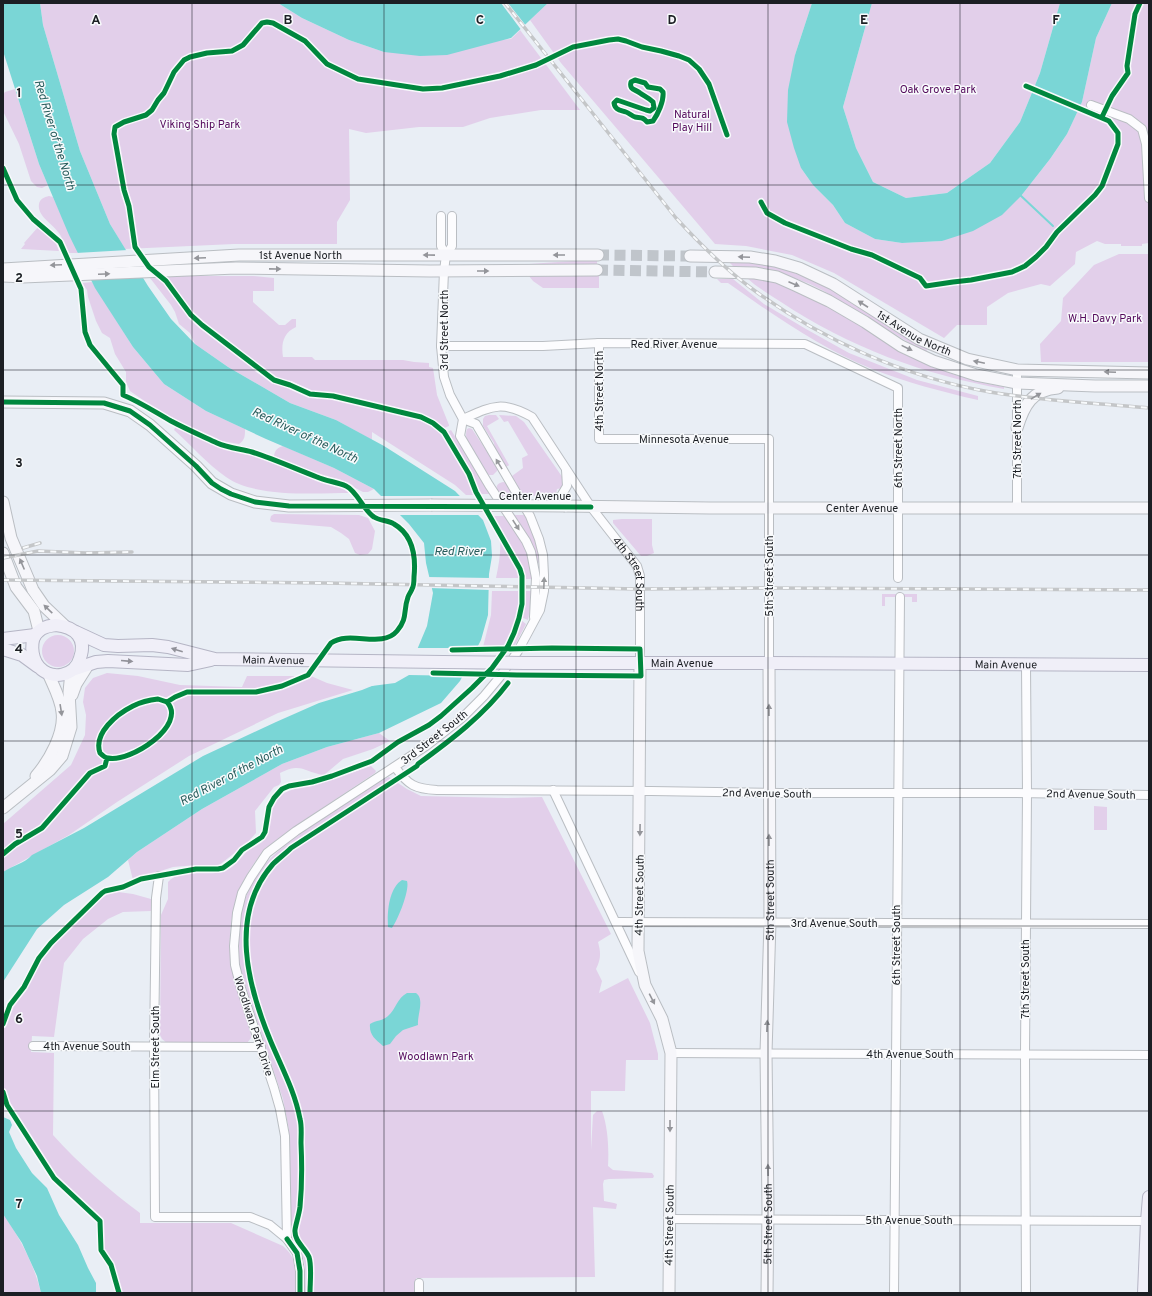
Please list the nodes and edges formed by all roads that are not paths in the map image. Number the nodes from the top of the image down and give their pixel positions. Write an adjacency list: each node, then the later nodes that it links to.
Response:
1 (1091, 105): 2 (street)
2 (1149, 198)
3 (441, 216): 5 (street, 3rd Street North)
4 (452, 216): 5 (street, 3rd Street North)
5 (446, 255): 6 (street, 1st Avenue North, one-way to 5); 10 (street, 3rd Street North); 11 (street, 1st Avenue North, one-way to 11)
6 (598, 255)
7 (690, 256): 16 (street, 1st Avenue North, one-way to 7)
8 (3, 269): 11 (street, 1st Avenue North)
9 (597, 270): 10 (street, 1st Avenue North, one-way to 9)
10 (444, 271): 11 (street, 1st Avenue North, one-way to 10); 15 (street, 3rd Street North)
11 (22, 272): 13 (street, 1st Avenue North)
12 (715, 272): 18 (street, 1st Avenue North, one-way to 18)
13 (3, 276)
14 (599, 343): 15 (street, Red River Avenue); 21 (street, Red River Avenue); 25 (street, 4th Street North)
15 (441, 346): 23 (street, 3rd Street North)
16 (1017, 370): 17 (street, 1st Avenue North, one-way to 16); 18 (street, 7th Street North)
17 (1149, 373)
18 (1017, 383): 19 (street, 1st Avenue North); 24 (street, 7th Street North)
19 (1095, 386): 20 (street, 1st Avenue North); 24 (street, one-way to 19)
20 (1149, 386)
21 (898, 388): 32 (street, 6th Street North)
22 (3, 402): 29 (street, Center Avenue, bridge)
23 (463, 419): 27 (street); 38 (street, one-way to 38); 38 (street, 3rd Street South, one-way to 23)
24 (1016, 428): 33 (street, 7th Street North)
25 (599, 439): 26 (street, Minnesota Avenue)
26 (769, 439): 31 (street, 5th Street South)
27 (566, 469): 29 (street); 30 (street)
28 (3, 502): 39 (street, one-way to 28)
29 (562, 502): 30 (street, Center Avenue)
30 (591, 507): 31 (street, Center Avenue); 45 (street, 4th Street South)
31 (769, 508): 32 (street, Center Avenue); 44 (street, 5th Street South)
32 (898, 508): 33 (street, Center Avenue); 36 (street)
33 (1017, 508): 34 (street, Center Avenue)
34 (1149, 508)
35 (3, 553): 40 (street)
36 (898, 578)
37 (900, 597): 47 (street, 6th Street South)
38 (534, 620): 54 (street, 3rd Street South)
39 (70, 629): 40 (main road); 43 (main road, Main Avenue, one-way to 39); 51 (main road)
40 (37, 633): 41 (main road); 50 (main road)
41 (3, 640)
42 (3, 648): 50 (main road)
43 (215, 659): 45 (main road, Main Avenue, bridge); 46 (main road, Main Avenue, one-way to 43)
44 (769, 663): 45 (main road, Main Avenue); 47 (main road, Main Avenue); 58 (street, 5th Street South, one-way to 44)
45 (640, 664): 57 (street, 4th Street South)
46 (88, 665): 51 (main road, Main Avenue); 53 (street)
47 (900, 665): 48 (main road, Main Avenue); 60 (street, 6th Street South)
48 (1026, 665): 49 (main road, Main Avenue); 59 (street, 7th Street South)
49 (1149, 665)
50 (38, 666): 52 (main road)
51 (73, 670): 52 (main road); 53 (street)
52 (48, 674): 55 (street, one-way to 55)
53 (70, 707): 55 (street)
54 (395, 767): 56 (street, 2nd Avenue South); 73 (street, Woodlwan Park Drive)
55 (25, 789): 62 (street)
56 (553, 790): 57 (street, 2nd Avenue South); 64 (street)
57 (640, 791): 58 (street, 2nd Avenue South); 65 (street, 4th Street South, one-way to 65)
58 (769, 793): 60 (street, 2nd Avenue South); 66 (street, 5th Street South, one-way to 58)
59 (1027, 793): 60 (street, 2nd Avenue South); 61 (street, 2nd Avenue South); 68 (street, 7th Street South)
60 (898, 794): 67 (street, 6th Street South)
61 (1149, 795)
62 (3, 808)
63 (159, 876): 72 (street, Elm Street South)
64 (616, 922): 65 (street, 3rd Avenue South); 70 (street)
65 (639, 922): 66 (street, 3rd Avenue South); 70 (street, 4th Street South)
66 (770, 922): 67 (street, 3rd Avenue South); 75 (street, 5th Street South, one-way to 66)
67 (896, 923): 68 (street, 3rd Avenue South); 76 (street, 6th Street South)
68 (1026, 924): 69 (street, 3rd Avenue South); 77 (street, 7th Street South)
69 (1149, 924)
70 (645, 985): 74 (street, 4th Street South, one-way to 74)
71 (33, 1046): 72 (street, 4th Avenue South)
72 (154, 1046): 73 (street, 4th Avenue South); 85 (street, Elm Street South)
73 (261, 1047): 85 (street, Woodlwan Park Drive)
74 (671, 1053): 75 (street, 4th Avenue South); 80 (street, 4th Street South, one-way to 80)
75 (766, 1053): 76 (street, 4th Avenue South); 81 (street, 5th Street South, one-way to 75)
76 (896, 1054): 77 (street, 4th Avenue South); 83 (street, 6th Street South)
77 (1025, 1054): 78 (street, 4th Avenue South); 82 (street, 7th Street South)
78 (1149, 1055)
79 (1149, 1197): 84 (main road)
80 (670, 1219): 81 (street, 5th Avenue South); 89 (street, 4th Street South)
81 (768, 1220): 83 (street, 5th Avenue South); 90 (street, 5th Street South)
82 (1026, 1220): 83 (street, 5th Avenue South); 84 (street, 5th Avenue South); 92 (street, 7th Street South)
83 (895, 1221): 91 (street, 6th Street South)
84 (1148, 1221): 93 (main road)
85 (287, 1239): 87 (street)
86 (419, 1283): 88 (street)
87 (300, 1293)
88 (419, 1293)
89 (668, 1293)
90 (767, 1293)
91 (894, 1293)
92 (1026, 1293)
93 (1144, 1293)

